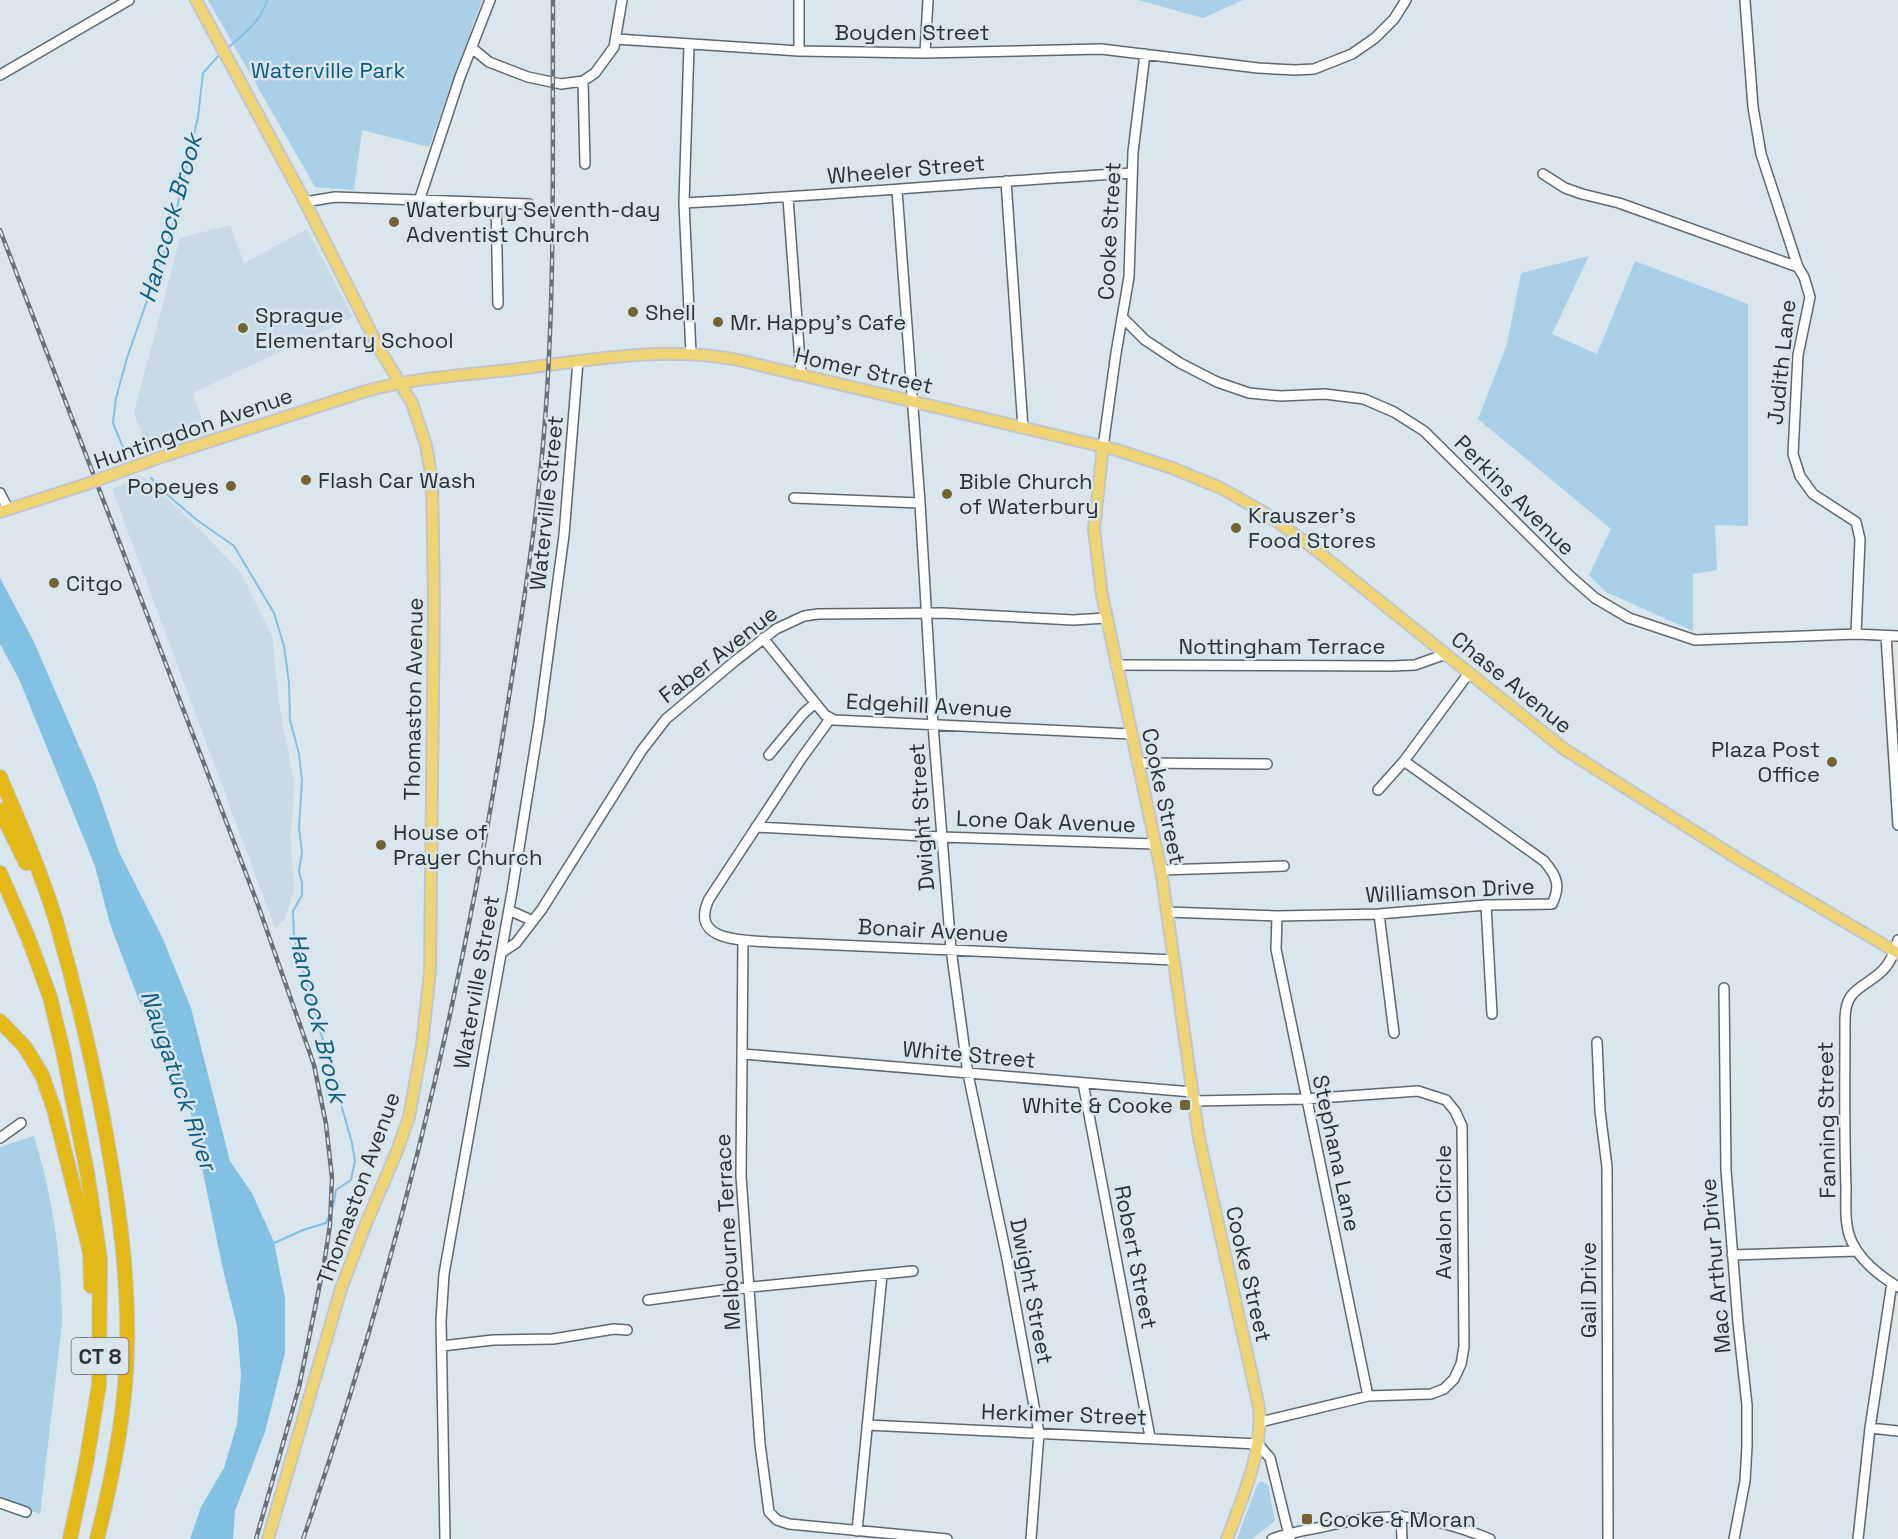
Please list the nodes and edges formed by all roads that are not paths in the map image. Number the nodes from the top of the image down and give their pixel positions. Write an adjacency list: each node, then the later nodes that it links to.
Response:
1 (129, 0): 15 (street)
2 (196, 0): 24 (main road, Thomaston Avenue)
3 (490, 0): 11 (street)
4 (622, 0): 9 (street)
5 (799, 0): 12 (street)
6 (928, 0): 13 (street)
7 (1406, 0): 14 (street, Boyden Street)
8 (1745, 1): 28 (street, Judith Lane)
9 (616, 39): 10 (street, Boyden Street); 16 (street)
10 (689, 45): 12 (street, Boyden Street); 26 (street)
11 (472, 48): 16 (street); 23 (street)
12 (799, 51): 13 (street, Boyden Street)
13 (926, 54): 14 (street, Boyden Street)
14 (1145, 54): 18 (street, Cooke Street)
15 (0, 75)
16 (583, 81): 17 (street)
17 (585, 164)
18 (1132, 173): 20 (street, Wheeler Street); 30 (street, Cooke Street)
19 (1543, 174): 28 (street)
20 (1006, 181): 21 (street, Wheeler Street); 36 (street)
21 (897, 190): 22 (street, Wheeler Street); 35 (street, Dwight Street)
22 (788, 198): 26 (street, Wheeler Street); 33 (street)
23 (419, 201): 24 (street); 25 (street)
24 (305, 202): 34 (main road, Thomaston Avenue)
25 (496, 203): 27 (street); 29 (street)
26 (684, 203): 31 (street)
27 (529, 204)
28 (1798, 267): 44 (street, Judith Lane)
29 (498, 304)
30 (1123, 318): 37 (street, Cooke Street); 44 (street, Perkins Avenue)
31 (691, 353): 32 (main road, Homer Street); 33 (main road, Homer Street)
32 (578, 361): 34 (main road, Homer Street); 70 (street, Waterville Street)
33 (801, 375): 35 (main road, Homer Street)
34 (400, 382): 41 (main road, Huntingdon Avenue, bridge); 120 (main road, Thomaston Avenue)
35 (912, 401): 36 (main road, Homer Street); 40 (street, Dwight Street)
36 (1023, 428): 37 (main road, Homer Street)
37 (1103, 447): 43 (main road, Cooke Street); 48 (main road, Chase Avenue)
38 (0, 493): 41 (street)
39 (794, 498): 40 (street)
40 (920, 503): 42 (street, Dwight Street)
41 (4, 510)
42 (927, 613): 43 (street, Faber Avenue); 47 (street, Faber Avenue); 53 (street, Dwight Street)
43 (1106, 618): 49 (main road, Cooke Street)
44 (1856, 634): 45 (street, Perkins Avenue)
45 (1886, 636): 46 (street, Perkins Avenue); 62 (street)
46 (1898, 636)
47 (763, 638): 51 (street, Edgehill Avenue); 74 (street, Faber Avenue)
48 (1446, 654): 49 (street, Nottingham Terrace); 50 (main road, Chase Avenue)
49 (1116, 665): 54 (main road, Cooke Street)
50 (1469, 673): 56 (street); 78 (main road, Chase Avenue)
51 (815, 703): 52 (street, Edgehill Avenue); 55 (street)
52 (830, 718): 53 (street, Edgehill Avenue); 63 (street)
53 (933, 725): 54 (street, Edgehill Avenue); 64 (street, Dwight Street)
54 (1131, 734): 57 (main road, Cooke Street)
55 (770, 755)
56 (1404, 761): 60 (street); 69 (street, Williamson Drive)
57 (1137, 763): 58 (street); 65 (main road, Cooke Street)
58 (1267, 764)
59 (0, 777): 81 (highway)
60 (1378, 790)
61 (0, 810): 81 (highway, CT 8)
62 (1898, 825)
63 (756, 827): 64 (street, Lone Oak Avenue); 75 (street, Bonair Avenue)
64 (942, 837): 65 (street, Lone Oak Avenue); 77 (street, Dwight Street)
65 (1155, 844): 67 (main road, Cooke Street)
66 (1284, 866): 67 (street)
67 (1161, 870): 71 (main road, Cooke Street)
68 (0, 873): 111 (highway, CT 8)
69 (1486, 905): 72 (street, Williamson Drive); 83 (street)
70 (509, 910): 74 (street); 79 (street, Waterville Street)
71 (1167, 912): 73 (street, Williamson Drive); 80 (main road, Cooke Street)
72 (1379, 914): 73 (street, Williamson Drive); 85 (street)
73 (1277, 916): 91 (street, Stephana Lane)
74 (533, 921): 79 (street, Faber Avenue)
75 (743, 940): 77 (street, Bonair Avenue); 87 (street, Melbourne Terrace)
76 (1898, 940): 78 (street, Fanning Street)
77 (951, 949): 80 (street, Bonair Avenue); 88 (street, Dwight Street)
78 (1896, 952): 94 (street, Fanning Street)
79 (501, 953): 102 (street, Waterville Street)
80 (1174, 960): 90 (main road, Cooke Street)
81 (74, 988): 119 (highway, CT 8)
82 (1724, 988): 95 (street, Mac Arthur Drive)
83 (1492, 1014)
84 (0, 1021): 111 (highway)
85 (1394, 1033)
86 (1597, 1042): 130 (street, Gail Drive)
87 (743, 1054): 88 (street, White Street); 99 (street, Melbourne Terrace)
88 (968, 1074): 89 (street, White Street); 108 (street, Dwight Street)
89 (1083, 1083): 90 (street, White Street); 109 (street, Robert Street)
90 (1193, 1096): 91 (street, Avalon Circle); 104 (main road, Cooke Street)
91 (1305, 1099): 103 (street, Stephana Lane); 103 (street, Avalon Circle)
92 (21, 1123): 93 (street)
93 (0, 1138)
94 (1857, 1251): 95 (street); 98 (street, Fanning Street)
95 (1732, 1255): 131 (street, Mac Arthur Drive)
96 (913, 1271): 97 (street)
97 (882, 1275): 99 (street); 105 (street)
98 (1895, 1285): 106 (street)
99 (748, 1287): 100 (street); 115 (street, Melbourne Terrace)
100 (648, 1300)
101 (627, 1330): 102 (street)
102 (442, 1346): 121 (street, Waterville Street)
103 (1368, 1396): 104 (street, Avalon Circle)
104 (1260, 1422): 110 (main road, Cooke Street)
105 (867, 1425): 108 (street, Herkimer Street); 116 (street)
106 (1870, 1428): 107 (street); 132 (street)
107 (1898, 1431)
108 (1039, 1433): 109 (street, Herkimer Street); 125 (street, Dwight Street)
109 (1150, 1437): 110 (street, Herkimer Street)
110 (1258, 1444): 117 (street); 126 (main road, Cooke Street)
111 (86, 1464): 118 (highway, CT 8)
112 (0, 1503): 113 (street)
113 (26, 1512)
114 (1401, 1516): 117 (street); 128 (street); 129 (street)
115 (815, 1527): 116 (street); 122 (street)
116 (857, 1531): 123 (street)
117 (1290, 1536): 127 (street)
118 (70, 1539)
119 (97, 1539)
120 (268, 1539)
121 (445, 1539)
122 (814, 1539)
123 (939, 1539): 124 (street)
124 (947, 1539)
125 (1031, 1539)
126 (1227, 1539)
127 (1272, 1539)
128 (1402, 1539)
129 (1490, 1539)
130 (1608, 1539)
131 (1734, 1539)
132 (1858, 1539)

